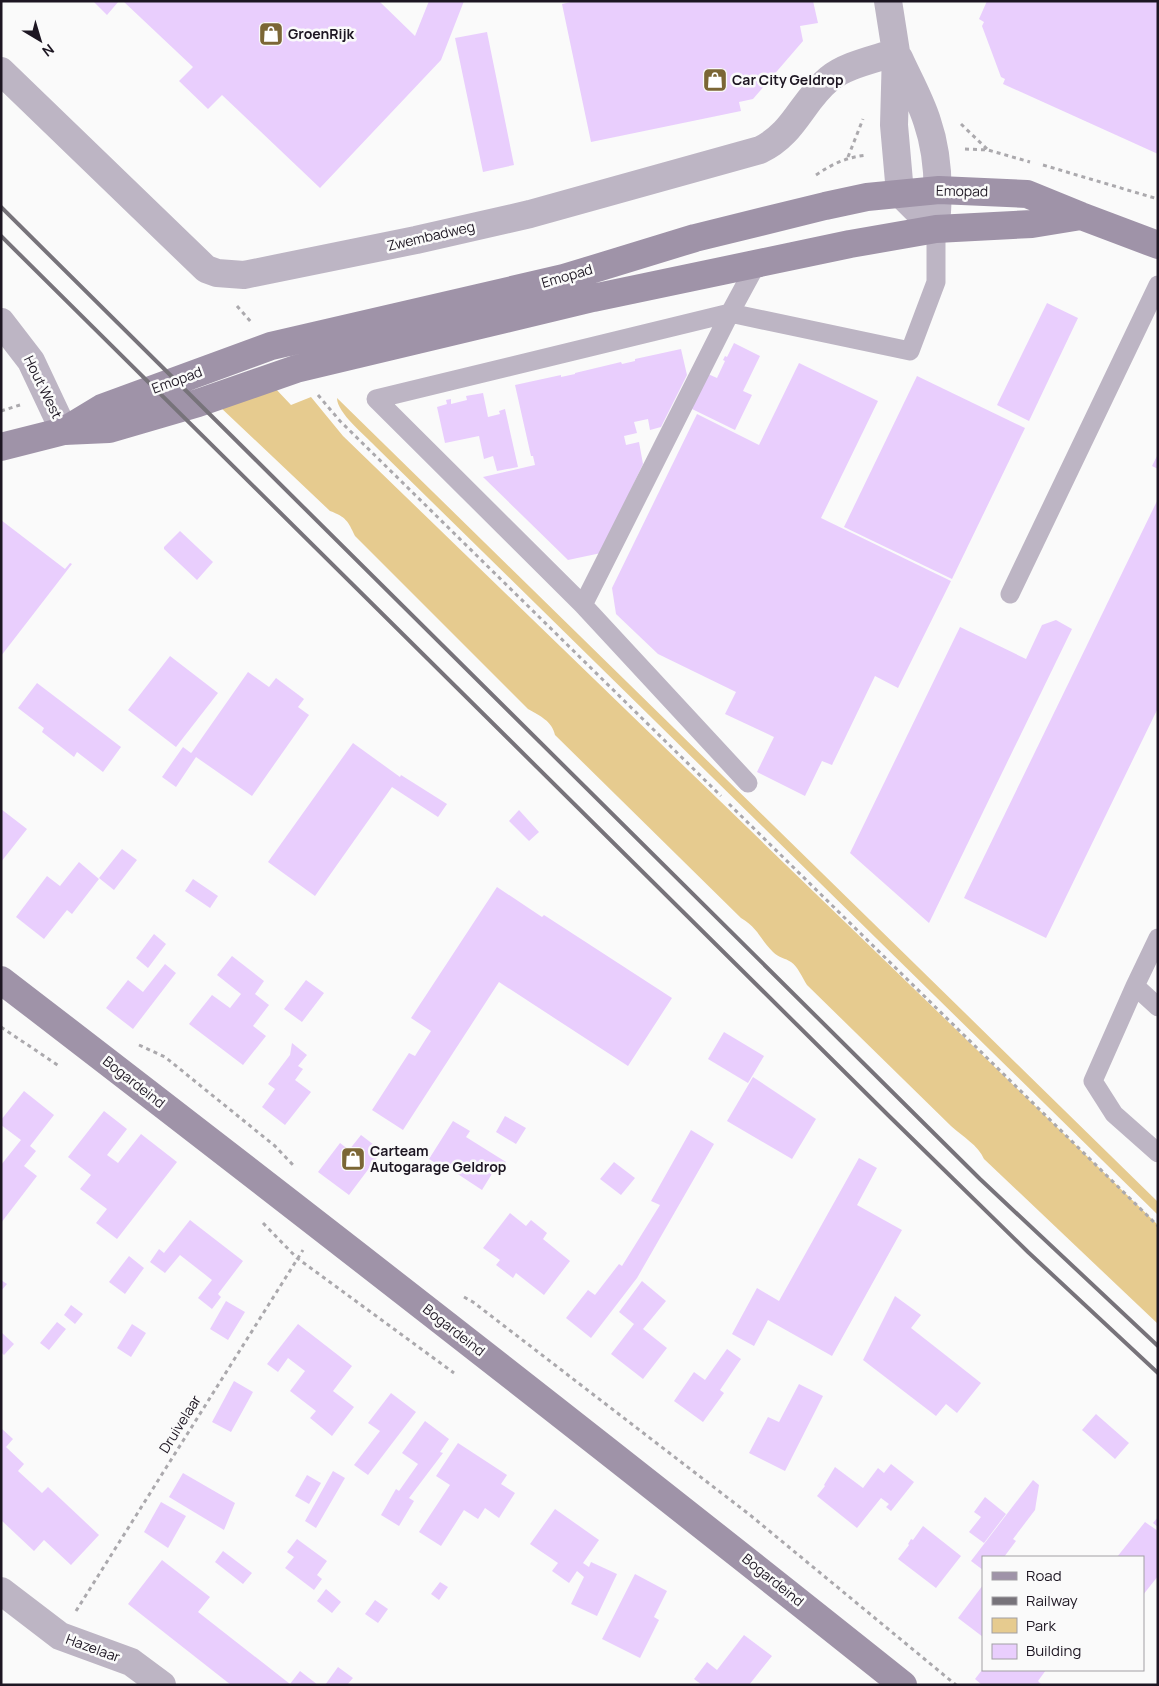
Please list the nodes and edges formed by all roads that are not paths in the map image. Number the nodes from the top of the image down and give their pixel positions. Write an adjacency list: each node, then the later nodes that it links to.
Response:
1 (888, 1): 2 (street)
2 (896, 52): 3 (street, Zwembadweg); 4 (street); 5 (street)
3 (1, 71)
4 (939, 190): 5 (main road, Emopad); 6 (main road, Emopad); 7 (street)
5 (900, 193): 7 (street); 13 (main road, Emopad)
6 (1082, 216): 7 (main road, Emopad); 8 (main road, Emopad)
7 (936, 229): 9 (main road, Emopad); 11 (lane)
8 (1158, 245)
9 (756, 265): 11 (lane); 13 (main road, Emopad)
10 (1158, 285): 15 (lane)
11 (730, 313): 16 (lane); 16 (lane)
12 (1, 322): 13 (street, Hout West)
13 (64, 431): 14 (main road, Emopad)
14 (1, 447)
15 (1010, 594)
16 (583, 606): 17 (lane)
17 (748, 783)
18 (1158, 938): 20 (lane)
19 (1, 980): 25 (main road, Bogardeind)
20 (1135, 986): 21 (lane); 22 (lane)
21 (1158, 1006)
22 (1158, 1153)
23 (1, 1591): 24 (street, Hazelaar)
24 (162, 1685)
25 (903, 1685)

